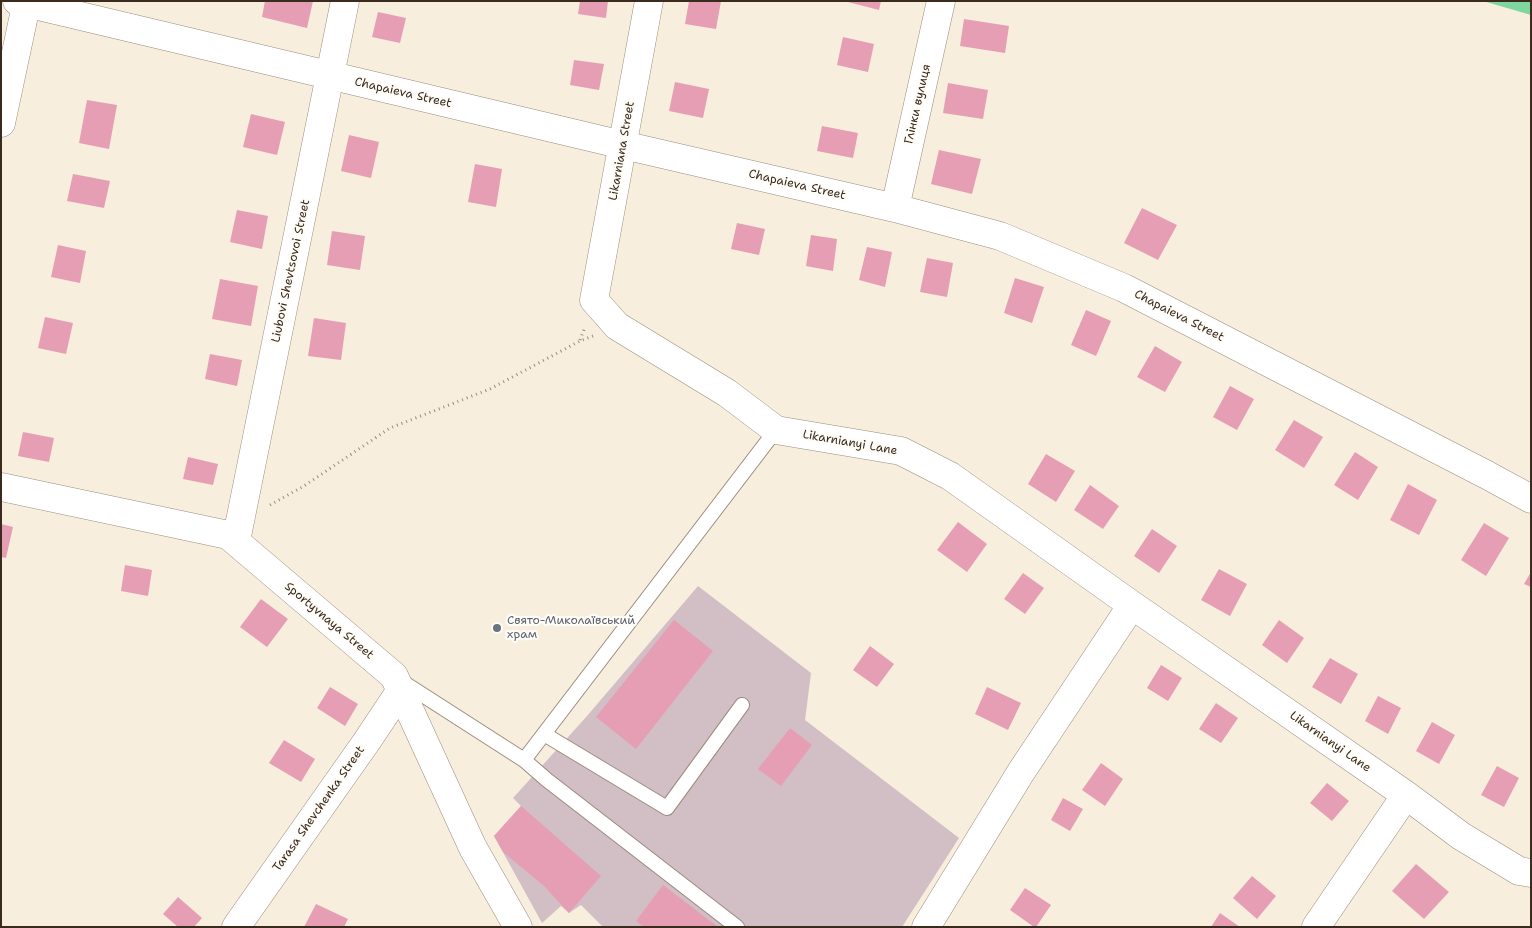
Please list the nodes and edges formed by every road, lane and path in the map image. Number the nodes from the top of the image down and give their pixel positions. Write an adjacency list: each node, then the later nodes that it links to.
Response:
1 (345, 1): 5 (street, Liubovi Shevtsovoi Street)
2 (649, 1): 7 (street, Likarniana Street)
3 (941, 1): 8 (street, Глінки вулиця)
4 (23, 2): 5 (street, Chapaieva Street); 6 (street)
5 (331, 76): 7 (street, Chapaieva Street); 14 (street, Liubovi Shevtsovoi Street)
6 (1, 123)
7 (623, 146): 8 (street, Chapaieva Street); 9 (street, Likarniana Street)
8 (895, 208): 13 (street, Chapaieva Street)
9 (594, 300): 10 (street, Likarnianyi Lane)
10 (617, 326): 11 (street, Likarnianyi Lane); 14 (path)
11 (776, 430): 15 (street, Likarnianyi Lane); 18 (lane)
12 (1, 487): 14 (street, Sportyvnaya Street)
13 (1531, 499)
14 (238, 532): 16 (street, Sportyvnaya Street)
15 (1132, 605): 20 (street, Likarnianyi Lane); 25 (street)
16 (398, 683): 19 (lane); 22 (street, Tarasa Shevchenka Street); 23 (street, Sportyvnaya Street)
17 (742, 705): 18 (lane)
18 (544, 734): 19 (lane)
19 (524, 760): 24 (lane)
20 (1406, 795): 21 (street, Likarnianyi Lane); 26 (street)
21 (1531, 873)
22 (236, 927)
23 (518, 927)
24 (737, 927)
25 (926, 927)
26 (1316, 927)

